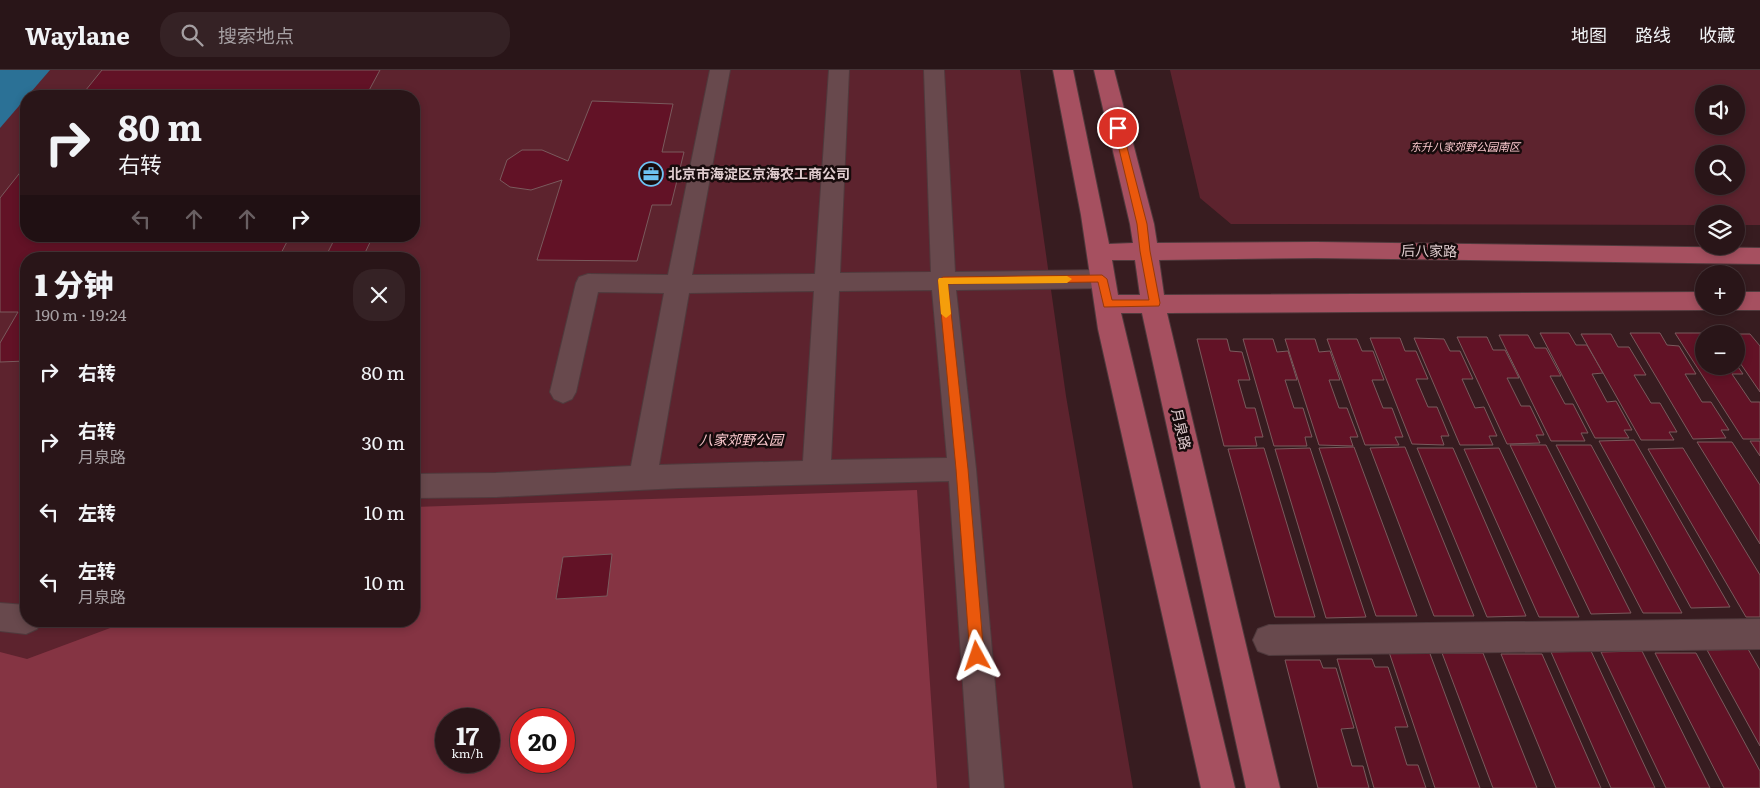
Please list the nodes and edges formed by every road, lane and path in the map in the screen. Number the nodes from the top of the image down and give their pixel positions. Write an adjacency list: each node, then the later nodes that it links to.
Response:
1 (720, 70): 11 (street)
2 (839, 70): 10 (street)
3 (934, 70): 9 (street)
4 (1063, 70): 8 (main road)
5 (1104, 70): 6 (main road, 月泉路)
6 (1145, 251): 7 (main road, 后八家路); 8 (main road, 后八家路); 15 (main road, 月泉路)
7 (1760, 256)
8 (1102, 278): 9 (street); 15 (main road); 26 (main road)
9 (943, 280): 10 (street); 17 (street)
10 (826, 282): 11 (street); 18 (street)
11 (679, 284): 16 (street); 19 (street)
12 (1695, 301): 15 (main road)
13 (1745, 301): 14 (main road)
14 (1760, 301)
15 (1155, 303): 27 (main road, 月泉路)
16 (563, 392)
17 (962, 469): 18 (street); 25 (street)
18 (816, 472): 19 (street)
19 (643, 478): 20 (street)
20 (420, 486)
21 (0, 617): 22 (street)
22 (20, 619)
23 (1760, 634): 24 (street)
24 (1269, 640)
25 (988, 788)
26 (1218, 788)
27 (1263, 788)

